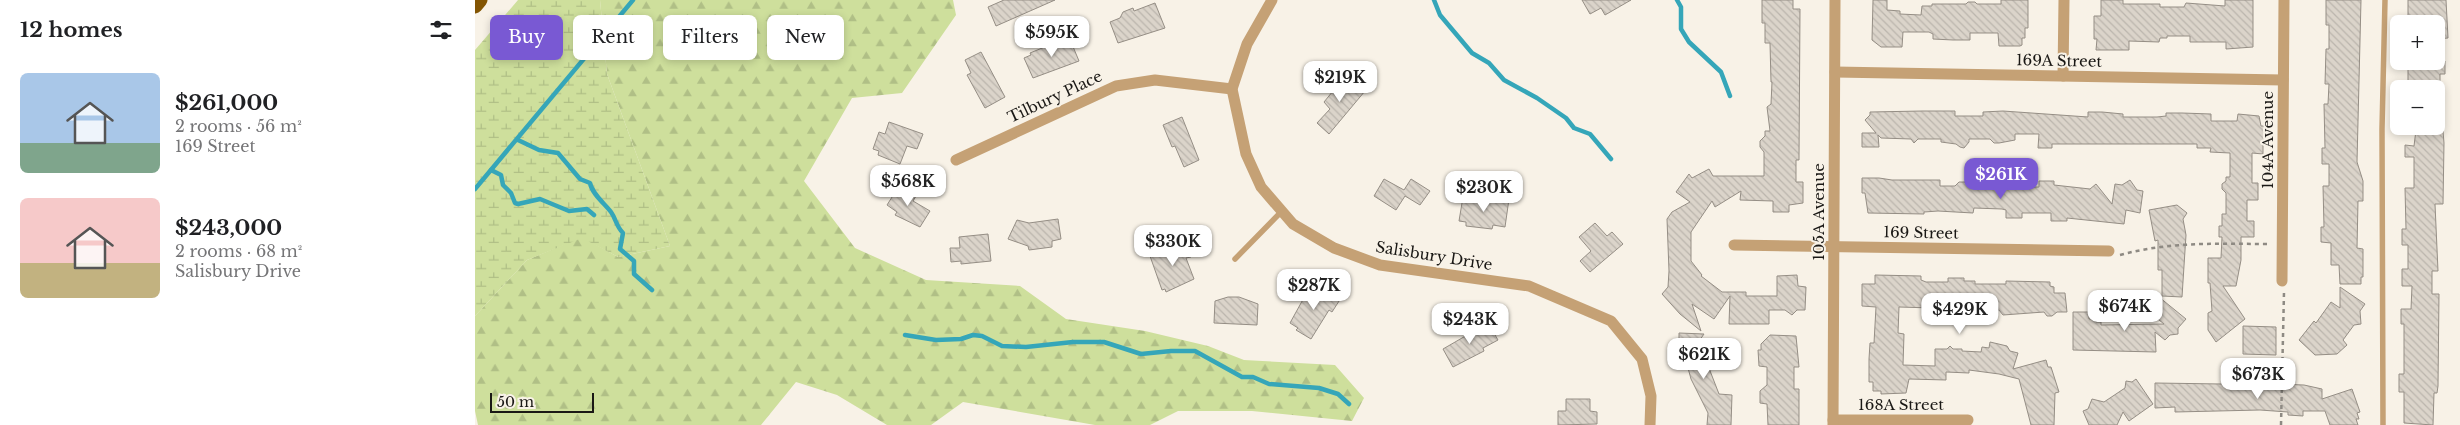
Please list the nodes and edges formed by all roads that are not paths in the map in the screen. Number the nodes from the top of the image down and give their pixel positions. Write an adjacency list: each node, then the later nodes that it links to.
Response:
1 (480, 0): 7 (highway)
2 (1272, 0): 11 (street)
3 (1835, 0): 8 (street, 105A Avenue)
4 (2063, 0): 9 (street)
5 (2284, 0): 10 (street, 104A Avenue)
6 (2385, 0): 22 (lane)
7 (475, 6)
8 (1835, 72): 9 (street, 169A Street); 15 (street, 105A Avenue)
9 (2063, 76): 10 (street, 169A Street)
10 (2283, 80): 18 (street, 104A Avenue)
11 (1232, 89): 12 (street, Tilbury Place); 13 (street, Salisbury Drive)
12 (956, 160)
13 (1282, 211): 17 (lane); 21 (street, Salisbury Drive)
14 (1734, 245): 15 (street, 169 Street)
15 (1834, 247): 16 (street, 169 Street); 20 (street, 105A Avenue)
16 (2109, 251)
17 (1235, 259)
18 (2282, 280)
19 (1968, 420): 20 (street, 168A Street)
20 (1833, 422)
21 (1650, 425)
22 (2383, 425)

